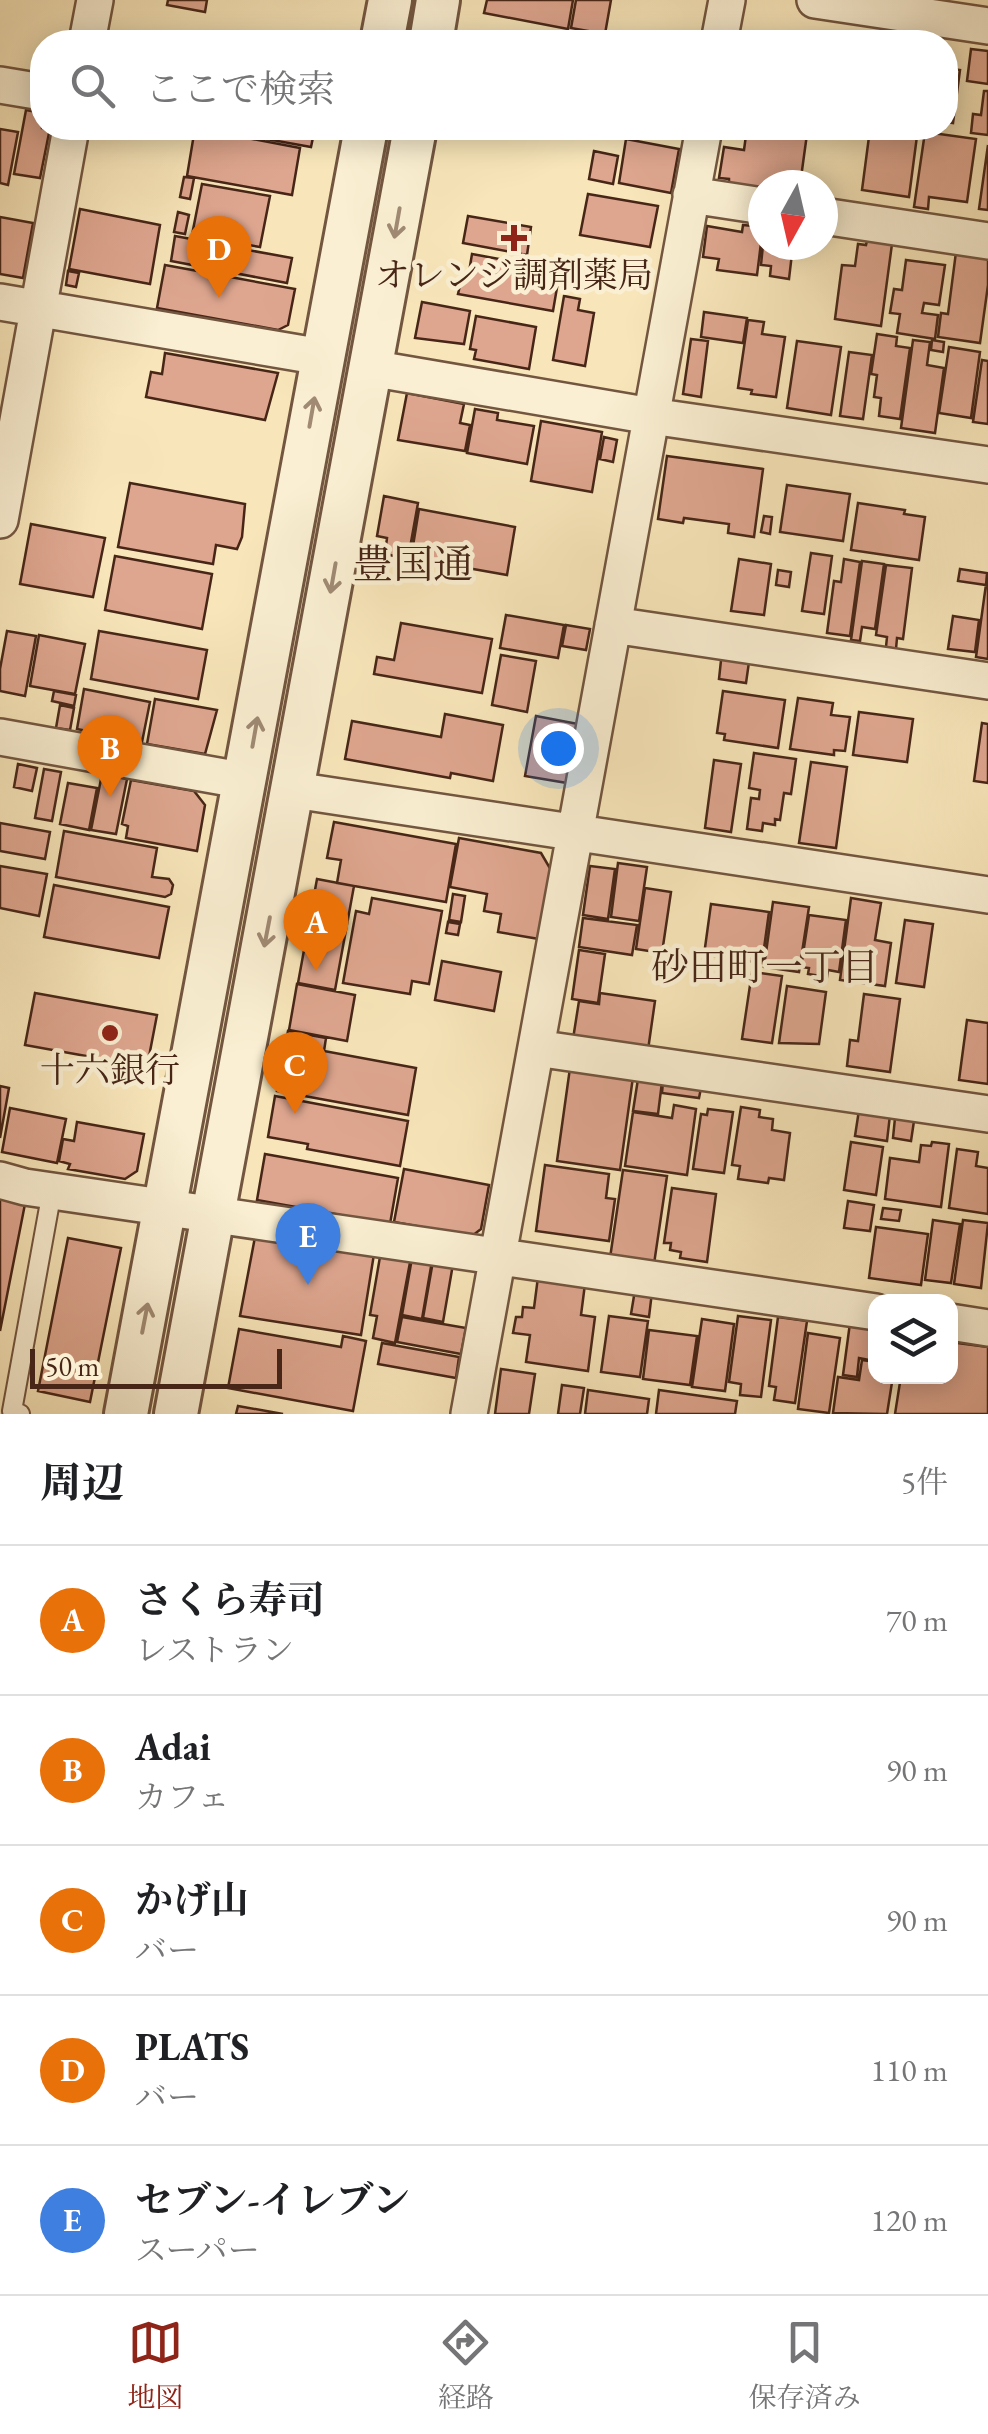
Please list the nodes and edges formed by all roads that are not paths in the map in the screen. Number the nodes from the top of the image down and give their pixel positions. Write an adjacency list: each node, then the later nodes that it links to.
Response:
1 (95, 0): 7 (street)
2 (390, 0): 8 (street)
3 (438, 0): 9 (street)
4 (727, 0): 10 (street)
5 (815, 0): 6 (street)
6 (988, 26)
7 (89, 30)
8 (384, 30)
9 (432, 30)
10 (721, 30)
11 (0, 84): 12 (street)
12 (30, 90)
13 (70, 140): 22 (street)
14 (364, 140): 23 (street)
15 (413, 140): 24 (street, one-way to 24)
16 (702, 140): 17 (street)
17 (691, 195): 18 (street); 25 (street)
18 (748, 204)
19 (838, 218): 20 (street)
20 (988, 241)
21 (0, 302): 22 (street)
22 (38, 308): 23 (street); 27 (street)
23 (322, 357): 31 (street, one-way to 23)
24 (370, 368): 25 (street); 32 (street, one-way to 32)
25 (651, 416): 26 (street); 28 (street)
26 (988, 465)
27 (0, 520)
28 (613, 625): 29 (street); 33 (street)
29 (988, 681)
30 (0, 737): 31 (street)
31 (246, 781): 39 (street)
32 (294, 790): 33 (street); 40 (street, one-way to 40)
33 (575, 832): 34 (street); 35 (street)
34 (988, 895)
35 (536, 1048): 36 (street); 41 (street)
36 (988, 1114)
37 (0, 1180): 38 (street)
38 (52, 1191): 39 (street); 45 (lane)
39 (167, 1206): 40 (street); 46 (street, one-way to 39)
40 (214, 1213): 41 (street); 47 (street)
41 (498, 1256): 42 (street); 48 (street)
42 (868, 1311)
43 (958, 1323): 44 (street)
44 (988, 1328)
45 (20, 1414)
46 (126, 1414)
47 (176, 1414)
48 (469, 1414)

